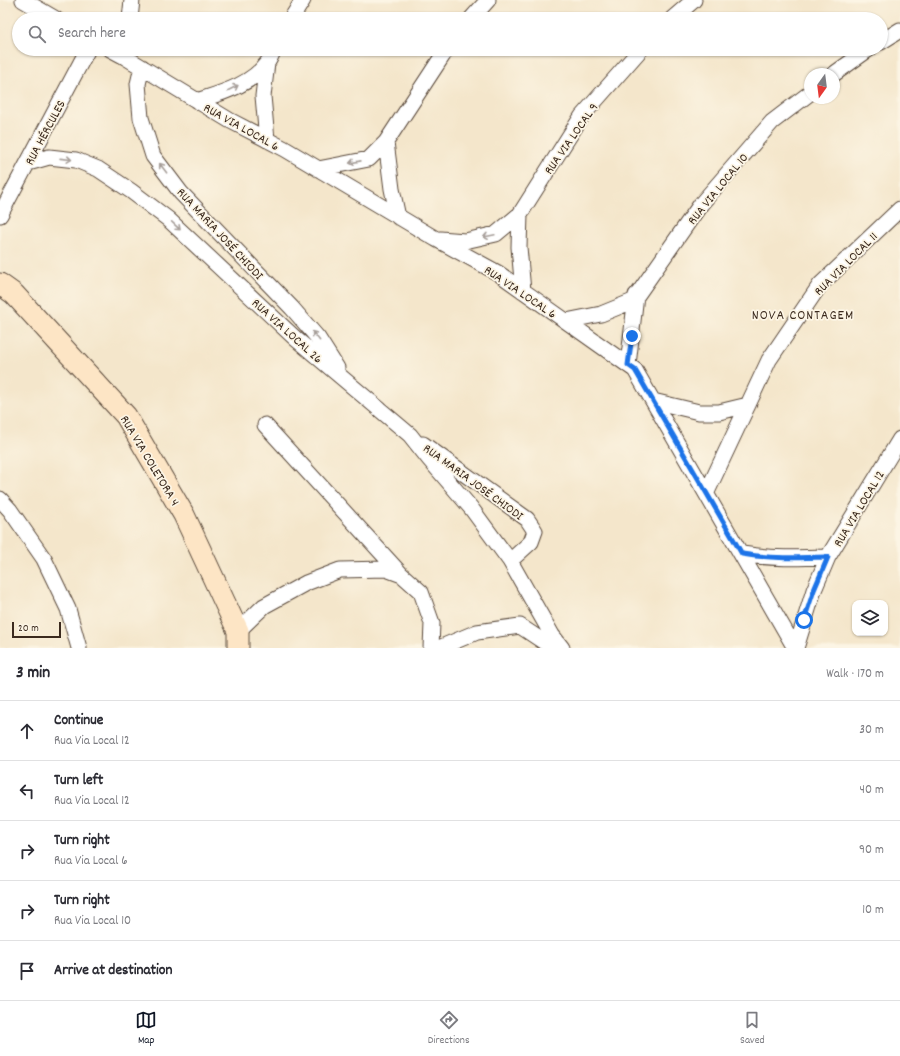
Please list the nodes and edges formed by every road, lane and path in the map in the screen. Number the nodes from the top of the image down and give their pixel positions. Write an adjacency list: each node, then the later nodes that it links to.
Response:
1 (23, 0): 6 (street)
2 (132, 0): 7 (street)
3 (303, 0): 8 (street)
4 (488, 0): 9 (street)
5 (694, 0): 10 (street)
6 (44, 12)
7 (131, 12)
8 (295, 12)
9 (477, 12)
10 (680, 12)
11 (900, 30): 12 (street)
12 (888, 38)
13 (84, 56): 26 (street, RUA HÉRCULES)
14 (129, 56): 20 (street, RUA VIA LOCAL 6)
15 (270, 56): 19 (street)
16 (442, 56): 25 (street)
17 (635, 56): 29 (street, RUA VIA LOCAL 9)
18 (859, 56): 21 (street)
19 (267, 63): 23 (street, one-way to 19); 24 (street)
20 (142, 67): 23 (street, RUA VIA LOCAL 6); 38 (street, RUA MARIA JOSÉ CHIODI, one-way to 20)
21 (840, 70)
22 (804, 98): 35 (street, RUA VIA LOCAL 10)
23 (196, 101): 24 (street, RUA VIA LOCAL 6)
24 (267, 140): 27 (street, RUA VIA LOCAL 6)
25 (386, 142): 27 (street, one-way to 27); 31 (street)
26 (28, 163): 30 (street, RUA HÉRCULES); 38 (street, RUA VIA LOCAL 26, one-way to 38)
27 (318, 169): 31 (street, RUA VIA LOCAL 6)
28 (900, 209): 40 (street, RUA VIA LOCAL 11)
29 (520, 214): 32 (street, RUA VIA LOCAL 9, one-way to 32); 34 (street)
30 (0, 215)
31 (398, 217): 32 (street, RUA VIA LOCAL 6)
32 (436, 239): 34 (street, RUA VIA LOCAL 6)
33 (0, 284): 50 (street, RUA VIA COLETORA 4)
34 (523, 291): 36 (street, RUA VIA LOCAL 6)
35 (636, 295): 36 (street, RUA VIA LOCAL 10); 37 (street, RUA VIA LOCAL 10)
36 (566, 321): 37 (street, RUA VIA LOCAL 6)
37 (628, 365): 39 (street, RUA VIA LOCAL 6)
38 (345, 381): 42 (street, RUA VIA LOCAL 26)
39 (653, 401): 40 (street); 44 (street, RUA VIA LOCAL 6)
40 (748, 405): 44 (street, RUA VIA LOCAL 11)
41 (265, 425): 49 (street)
42 (410, 435): 48 (street, RUA VIA LOCAL 26); 48 (street, RUA MARIA JOSÉ CHIODI)
43 (900, 439): 47 (street, RUA VIA LOCAL 12)
44 (707, 492): 46 (street, RUA VIA LOCAL 6)
45 (0, 499): 51 (street)
46 (742, 554): 47 (street, RUA VIA LOCAL 12); 56 (street, RUA VIA LOCAL 6)
47 (828, 557): 56 (street, RUA VIA LOCAL 12)
48 (510, 561): 55 (street)
49 (402, 575): 50 (street); 52 (street)
50 (238, 639)
51 (79, 648)
52 (431, 648)
53 (439, 648): 54 (street)
54 (553, 648)
55 (562, 648)
56 (795, 648)

